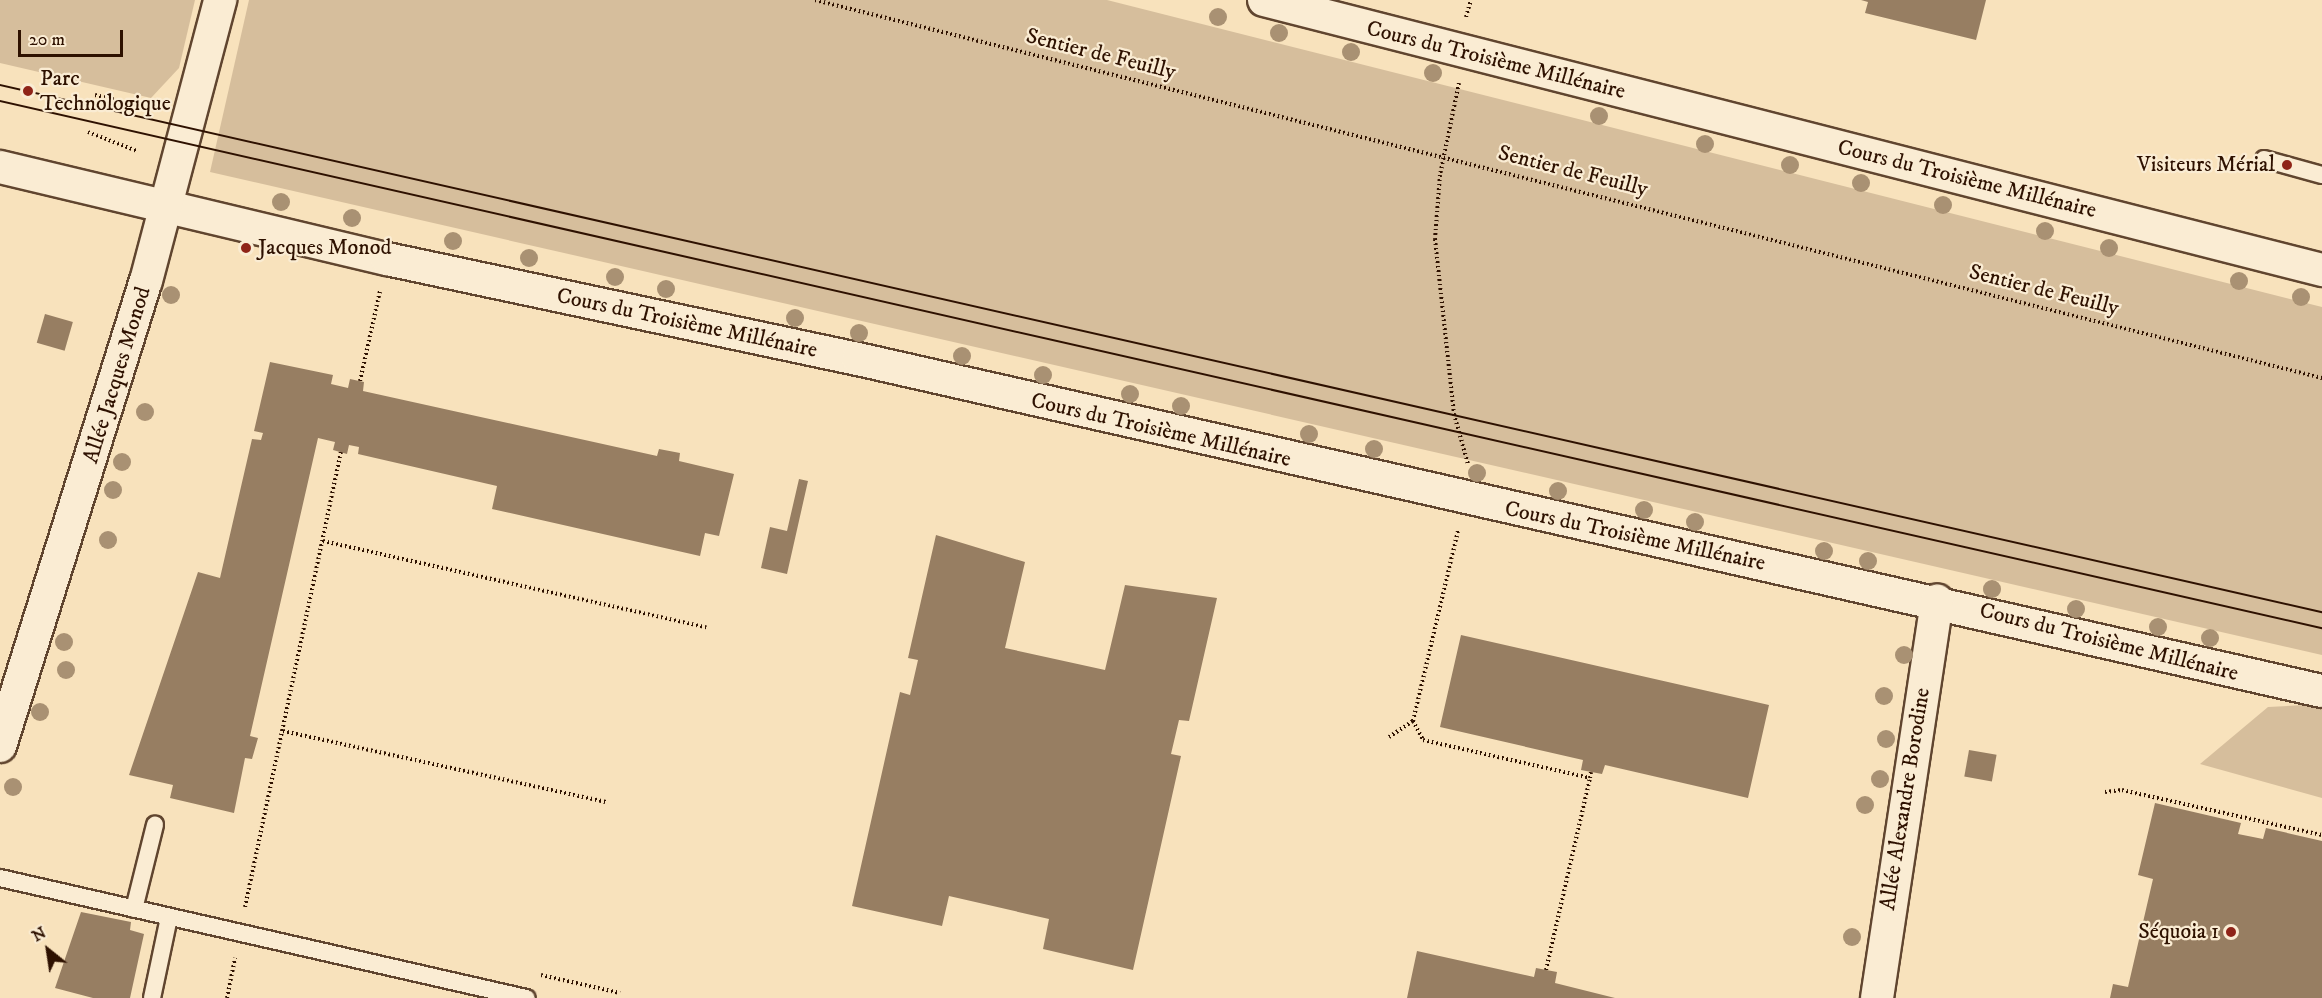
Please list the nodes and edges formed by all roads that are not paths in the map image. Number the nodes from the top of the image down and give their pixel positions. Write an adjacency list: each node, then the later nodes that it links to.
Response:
1 (220, 0): 6 (street, Allée Jacques Monod)
2 (1264, 0): 7 (street, Cours du Troisième Millénaire)
3 (2264, 159): 5 (lane)
4 (0, 167): 6 (street, Cours du Troisième Millénaire)
5 (2322, 175)
6 (167, 206): 8 (street, Cours du Troisième Millénaire); 10 (street, Allée Jacques Monod)
7 (2322, 270)
8 (1937, 601): 9 (street, Cours du Troisième Millénaire); 17 (street, Allée Alexandre Borodine)
9 (2322, 691)
10 (0, 746)
11 (155, 825): 13 (lane)
12 (0, 878): 13 (lane)
13 (134, 909): 14 (lane)
14 (169, 917): 15 (lane); 16 (lane)
15 (152, 998)
16 (526, 998)
17 (1877, 998)

